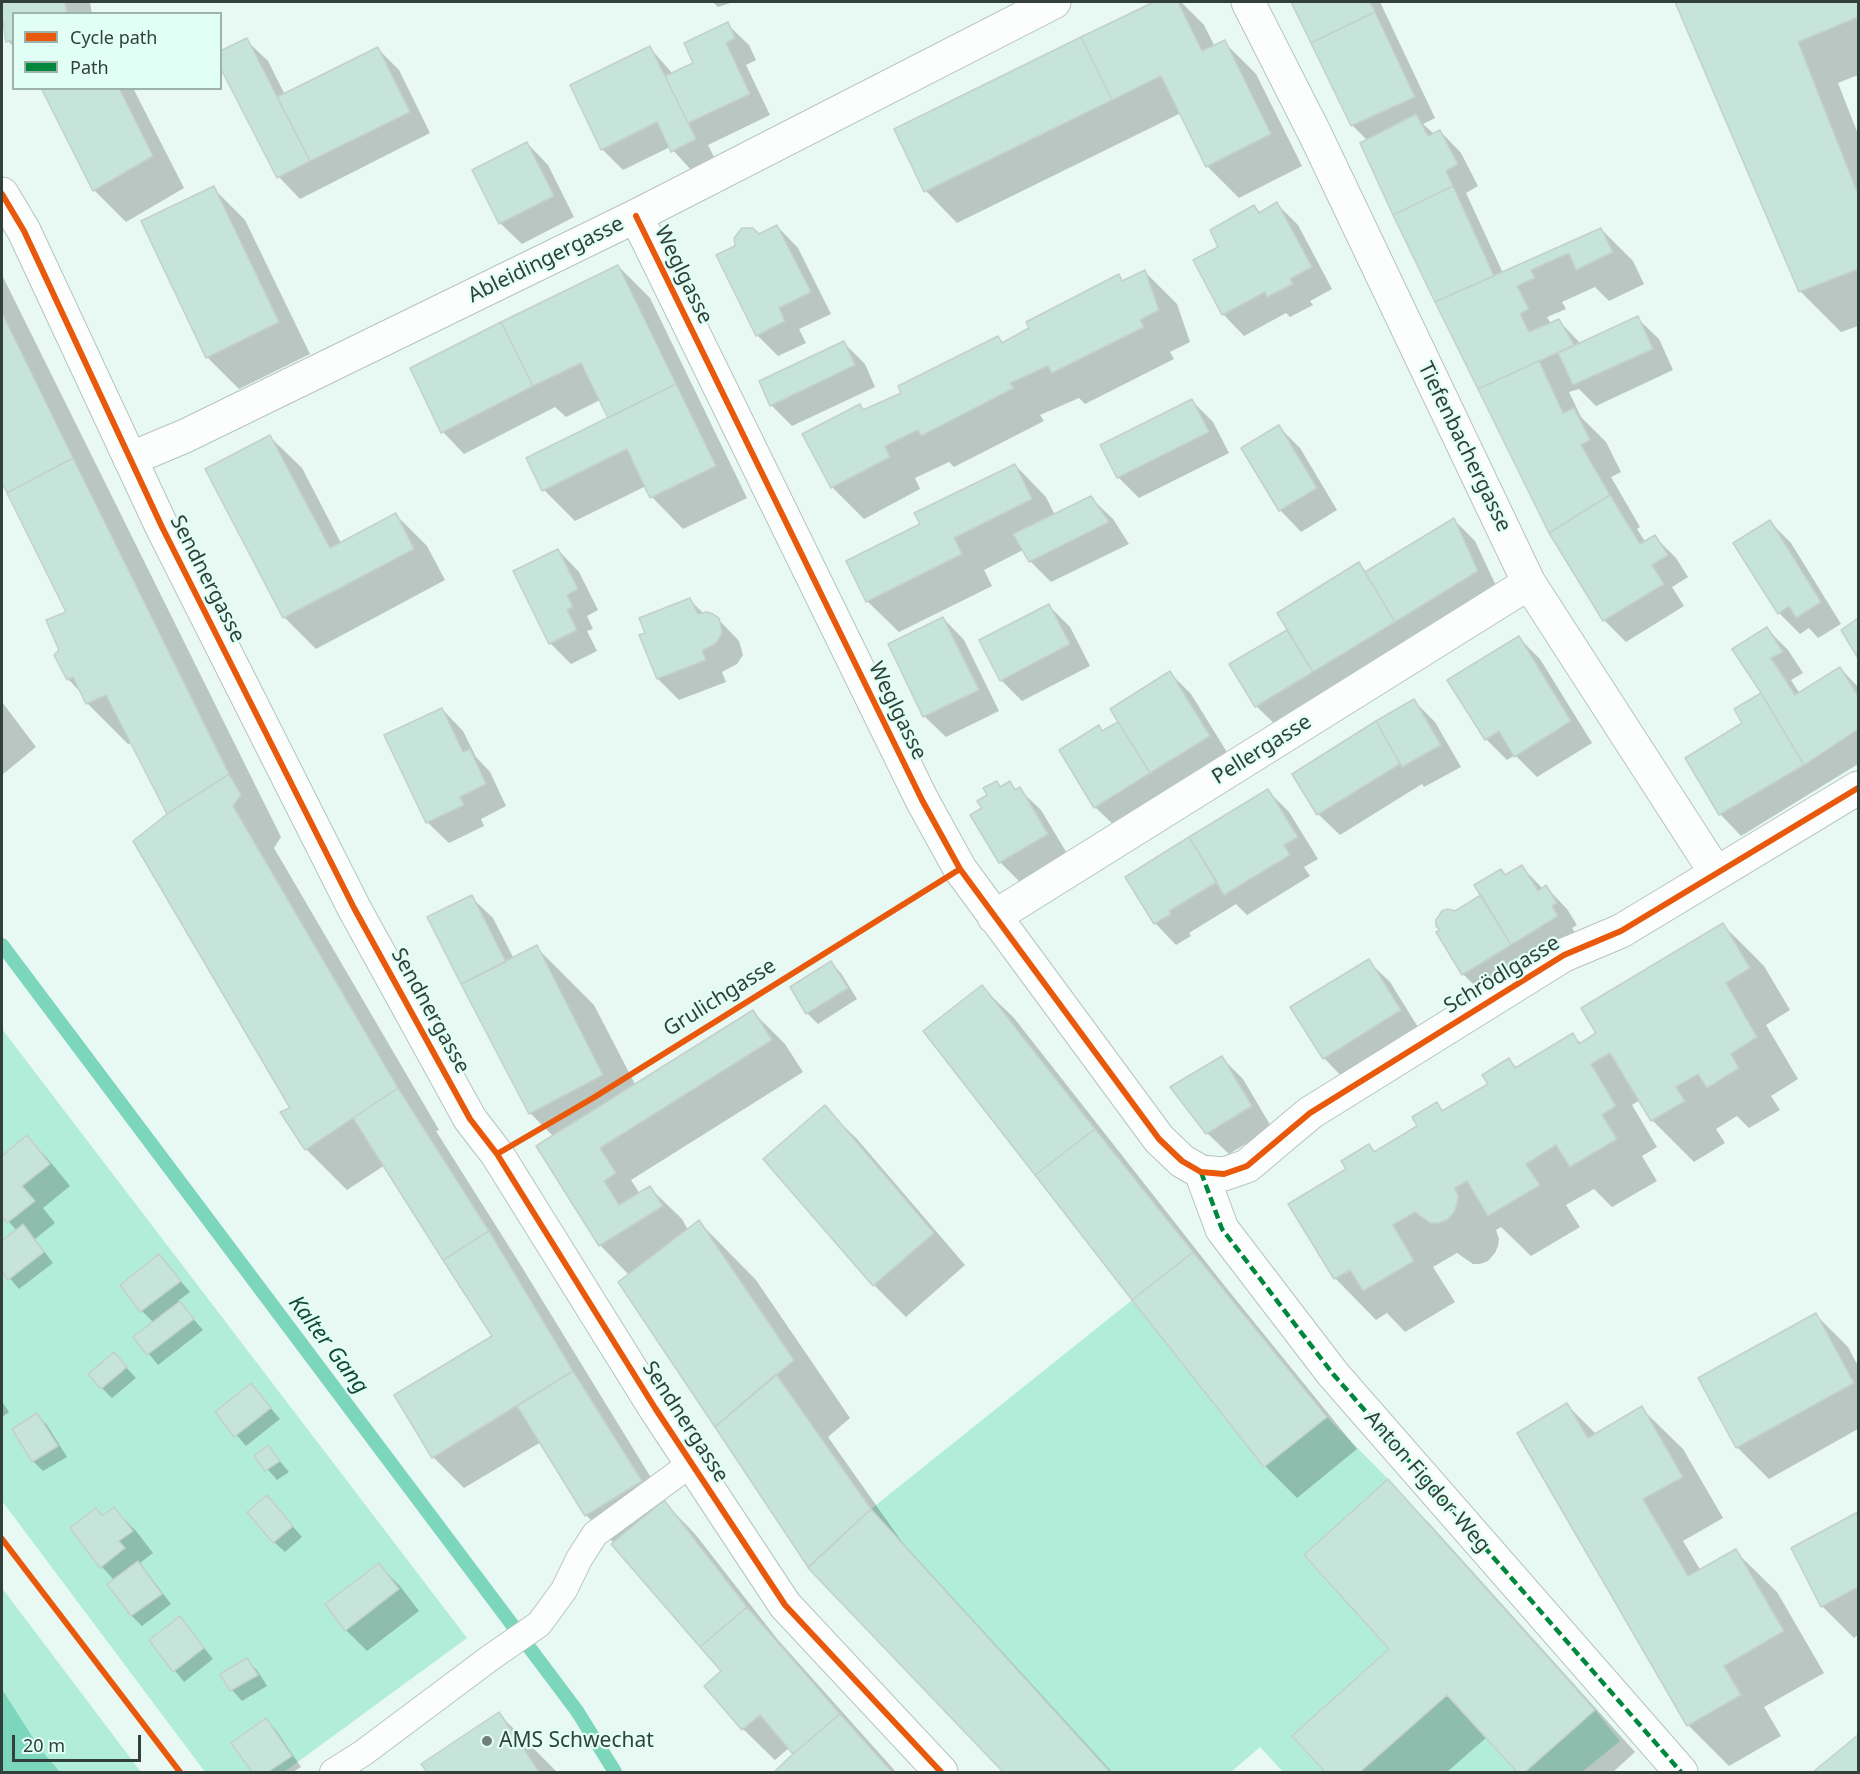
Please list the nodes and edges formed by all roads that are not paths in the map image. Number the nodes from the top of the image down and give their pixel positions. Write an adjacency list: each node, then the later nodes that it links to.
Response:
1 (1054, 2): 4 (street, Ableidingergasse)
2 (1248, 2): 6 (street, Tiefenbachergasse)
3 (2, 194): 5 (street, Sendnergasse)
4 (636, 216): 5 (street, Ableidingergasse); 9 (street, Weglgasse)
5 (130, 459): 11 (street, Sendnergasse)
6 (1529, 583): 8 (street, Tiefenbachergasse); 9 (street, Pellergasse)
7 (1858, 788): 8 (street, Schrödlgasse)
8 (1716, 873): 10 (street, Schrödlgasse)
9 (994, 917): 10 (street, Weglgasse)
10 (1201, 1172): 14 (street, Anton Figdor-Weg)
11 (692, 1463): 12 (lane); 13 (street, Sendnergasse)
12 (333, 1773)
13 (941, 1773)
14 (1682, 1773)

